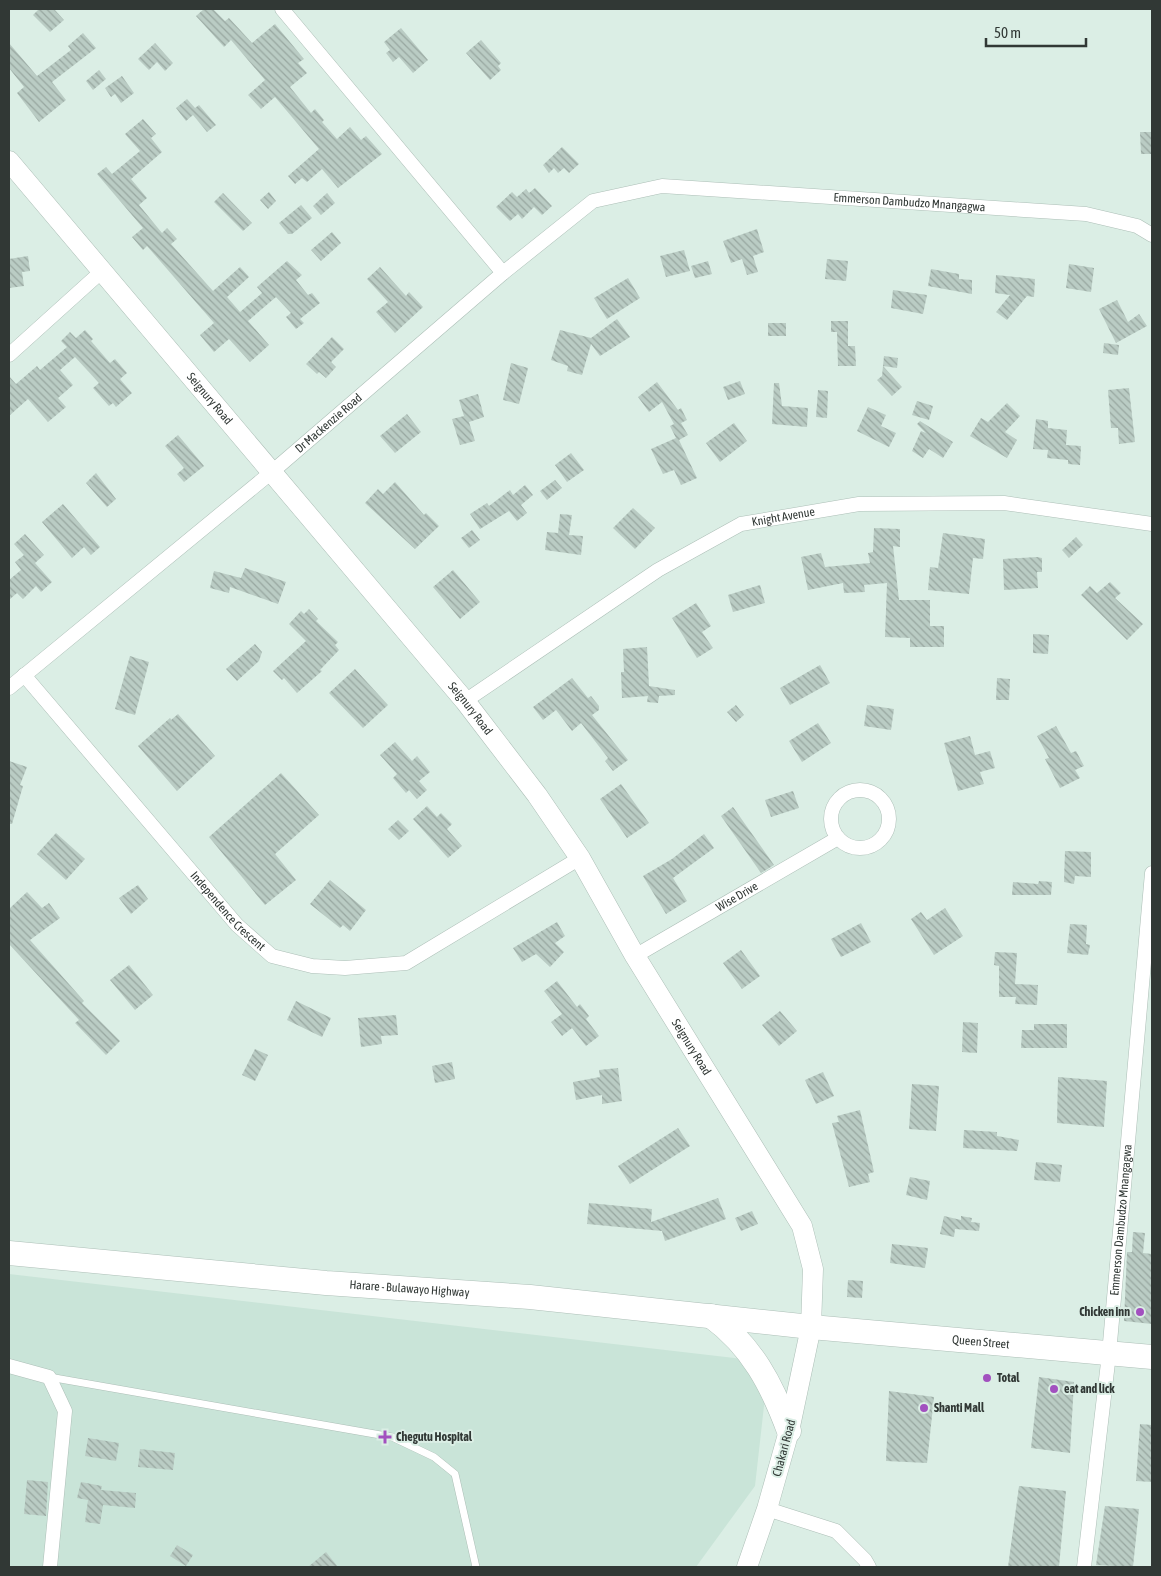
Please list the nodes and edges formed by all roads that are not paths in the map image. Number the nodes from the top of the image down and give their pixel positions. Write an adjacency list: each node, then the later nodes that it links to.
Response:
1 (282, 9): 6 (street)
2 (9, 160): 5 (main road, Seignury Road)
3 (662, 186): 4 (street, Emmerson Dambudzo Mnangagwa); 6 (street, Dr Mackenzie Road)
4 (1152, 235)
5 (101, 272): 7 (street); 8 (main road, Seignury Road)
6 (503, 273): 8 (street, Dr Mackenzie Road)
7 (9, 355)
8 (273, 471): 10 (street, Dr Mackenzie Road); 12 (main road, Seignury Road)
9 (1152, 524): 12 (street, Knight Avenue)
10 (24, 675): 11 (street, Dr Mackenzie Road); 14 (street, Independence Crescent)
11 (9, 688)
12 (464, 701): 14 (main road, Seignury Road)
13 (838, 838): 13 (street); 16 (street, Wise Drive)
14 (580, 858): 16 (main road, Seignury Road)
15 (1152, 873): 20 (street, Emmerson Dambudzo Mnangagwa)
16 (635, 956): 19 (main road, Seignury Road)
17 (9, 1253): 18 (highway, Harare - Bulawayo Highway)
18 (711, 1316): 19 (highway, Harare - Bulawayo Highway); 24 (highway)
19 (811, 1327): 20 (highway, Queen Street); 24 (main road, Chakari Road)
20 (1109, 1354): 21 (highway, Queen Street); 30 (street, Emmerson Dambudzo Mnangagwa)
21 (1152, 1357)
22 (9, 1366): 23 (street)
23 (49, 1377): 26 (street); 27 (lane)
24 (790, 1432): 25 (main road, Chakari Road)
25 (767, 1510): 28 (main road, Chakari Road); 29 (street)
26 (50, 1567)
27 (476, 1567)
28 (747, 1567)
29 (869, 1567)
30 (1084, 1567)

